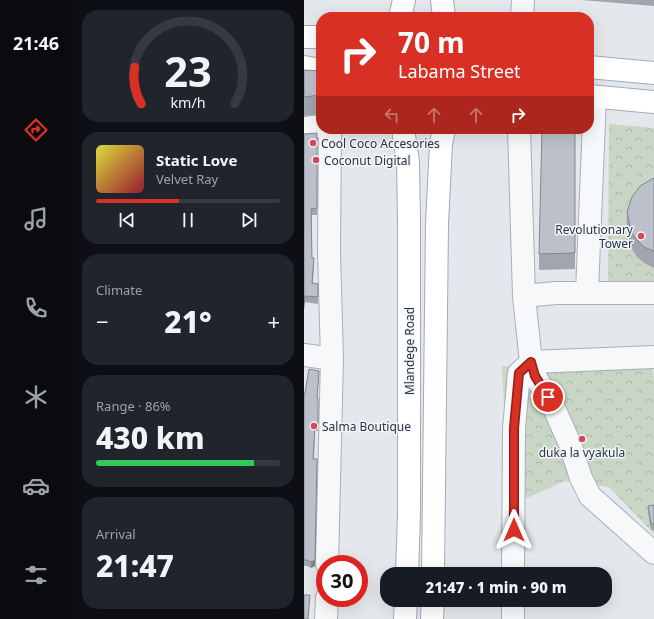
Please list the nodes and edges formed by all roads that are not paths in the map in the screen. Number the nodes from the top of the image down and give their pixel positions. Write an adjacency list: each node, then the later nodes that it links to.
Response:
1 (404, 0): 4 (main road)
2 (442, 0): 5 (main road)
3 (523, 0): 6 (street)
4 (401, 12)
5 (443, 12)
6 (522, 12)
7 (304, 37): 8 (main road)
8 (316, 37)
9 (304, 67): 11 (main road)
10 (594, 67): 12 (main road)
11 (316, 69)
12 (654, 73)
13 (594, 96): 14 (main road)
14 (654, 102)
15 (316, 127): 16 (street)
16 (304, 128)
17 (330, 134): 27 (street)
18 (404, 134): 30 (main road, Mlandege Road)
19 (443, 134): 29 (main road)
20 (519, 134): 24 (street)
21 (591, 134): 22 (street)
22 (587, 292): 23 (street); 24 (street)
23 (654, 293)
24 (524, 296): 28 (street)
25 (304, 355): 27 (street)
26 (654, 357): 28 (street)
27 (332, 359): 32 (street)
28 (531, 362): 31 (street); 35 (street)
29 (434, 513): 30 (main road); 34 (main road)
30 (409, 514): 33 (main road, Mlandege Road)
31 (654, 553)
32 (327, 555)
33 (407, 567)
34 (433, 567)
35 (514, 567)
36 (327, 607): 40 (street)
37 (406, 607): 41 (main road)
38 (433, 607): 42 (main road)
39 (513, 607): 43 (street)
40 (326, 619)
41 (406, 619)
42 (432, 619)
43 (513, 619)

